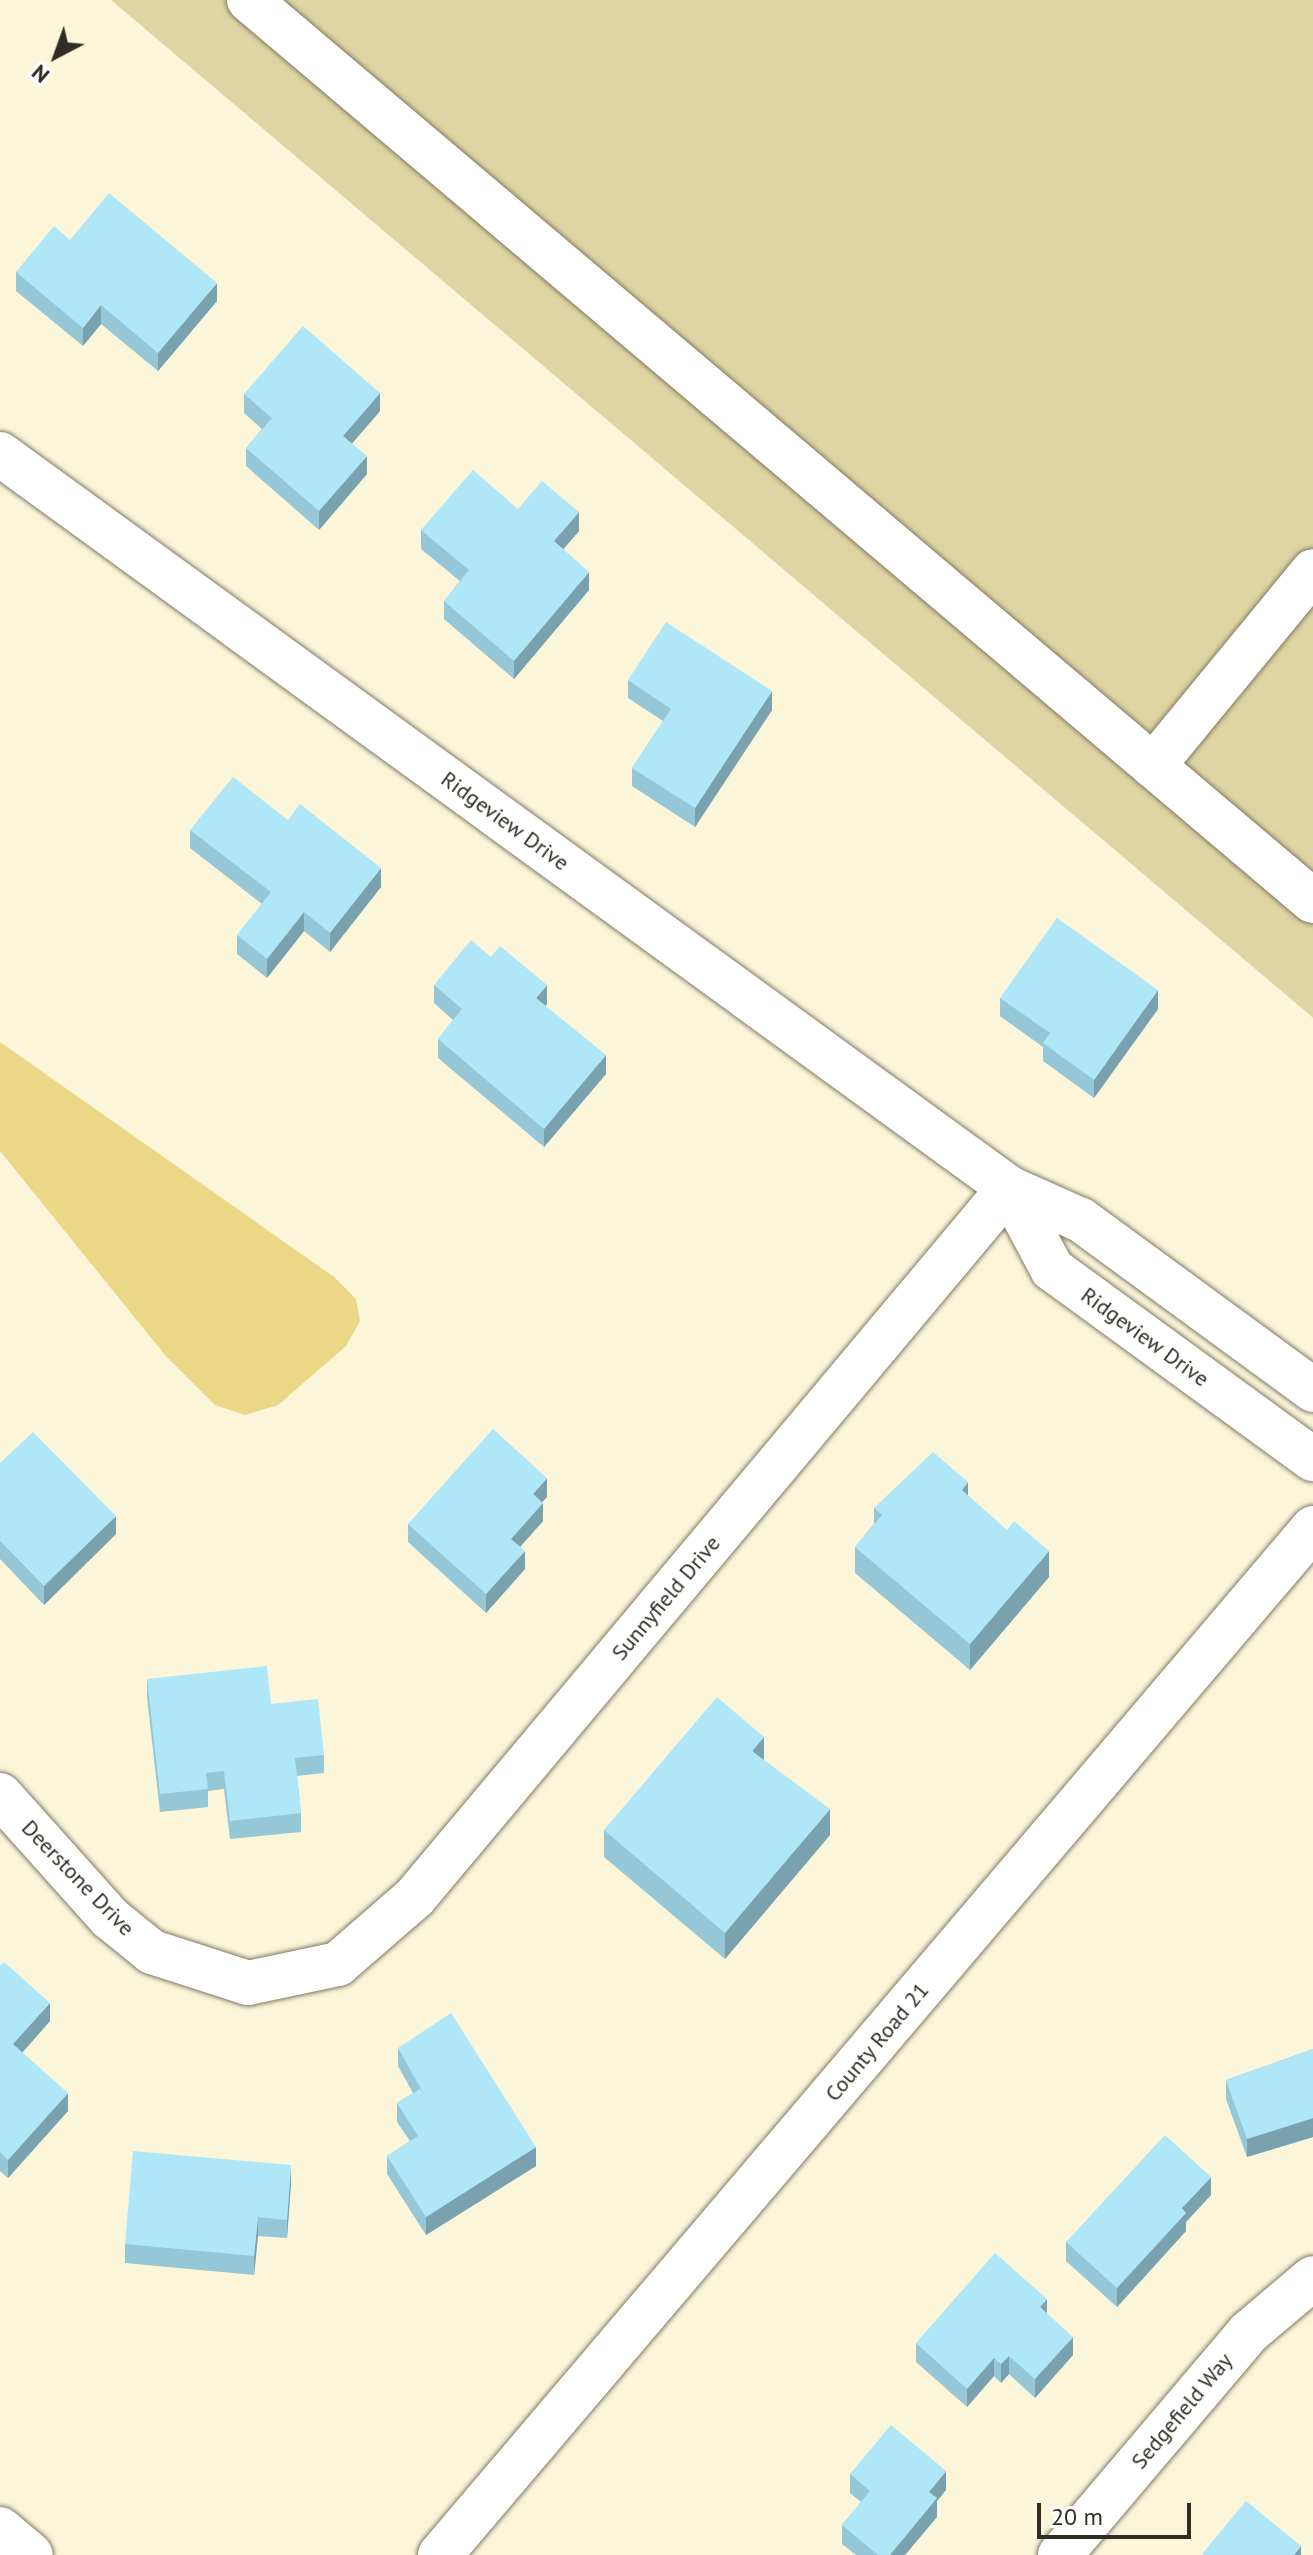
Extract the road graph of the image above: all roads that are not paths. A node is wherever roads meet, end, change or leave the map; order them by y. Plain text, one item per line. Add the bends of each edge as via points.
1 (249, 0) edge
2 (0, 454) edge
3 (1313, 571) edge
4 (1153, 766) junction
5 (1313, 901) edge
6 (1009, 1188) junction
7 (1313, 1390) edge
8 (1313, 1459) edge
9 (1313, 1528) edge
10 (0, 1795) edge
11 (298, 1977) joint
12 (1313, 2278) edge
13 (0, 2529) edge
14 (31, 2555) edge
15 (440, 2555) edge
16 (1060, 2555) edge

1 - 4 street
2 - 6 street, Ridgeview Drive
3 - 4 street
4 - 5 street
6 - 7 street, Ridgeview Drive via 1081,1220
6 - 8 street, Ridgeview Drive via 1052,1269
6 - 11 street, Sunnyfield Drive via 415,1897 338,1964
9 - 15 street, County Road 21
10 - 11 street, Deerstone Drive via 110,1918 152,1952 248,1983
12 - 16 street, Sedgefield Way via 1248,2333
13 - 14 street

